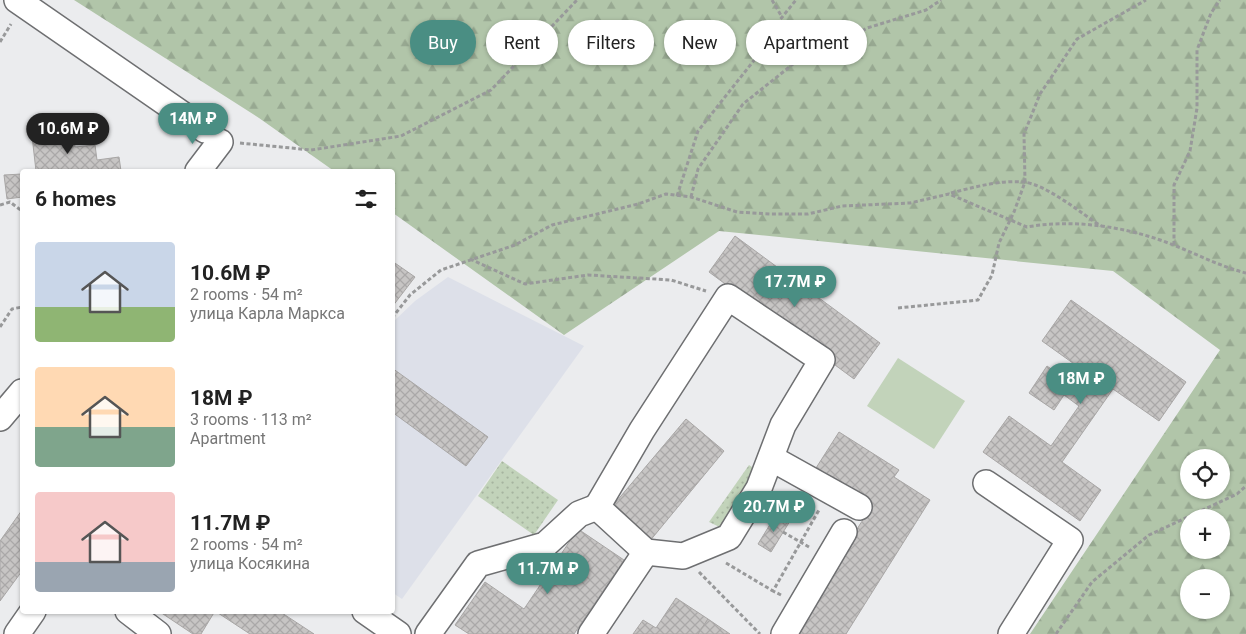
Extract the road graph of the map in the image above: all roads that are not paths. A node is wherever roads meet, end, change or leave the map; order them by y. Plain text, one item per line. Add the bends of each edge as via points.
1 (17, 0) edge
2 (199, 169) edge
3 (20, 394) edge
4 (0, 418) edge
5 (771, 458) junction
6 (986, 483) dead end
7 (597, 507) junction
8 (859, 507) dead end
9 (844, 532) dead end
10 (646, 552) junction
11 (31, 614) edge
12 (132, 614) edge
13 (369, 614) edge
14 (0, 632) edge
15 (3, 634) edge
16 (16, 634) edge
17 (158, 634) edge
18 (398, 634) edge
19 (428, 634) edge
20 (591, 634) edge
21 (784, 634) edge
22 (1011, 634) edge

1 - 2 street via 212,136
3 - 4 street
5 - 7 street via 783,425 822,360 728,297 642,430
5 - 8 street
5 - 10 street via 759,488 729,537 692,552
6 - 22 street via 1070,540
7 - 10 street
7 - 19 street via 579,514 545,544 478,564
9 - 21 street
10 - 20 street
11 - 16 street
12 - 17 street
13 - 18 street
14 - 15 street

